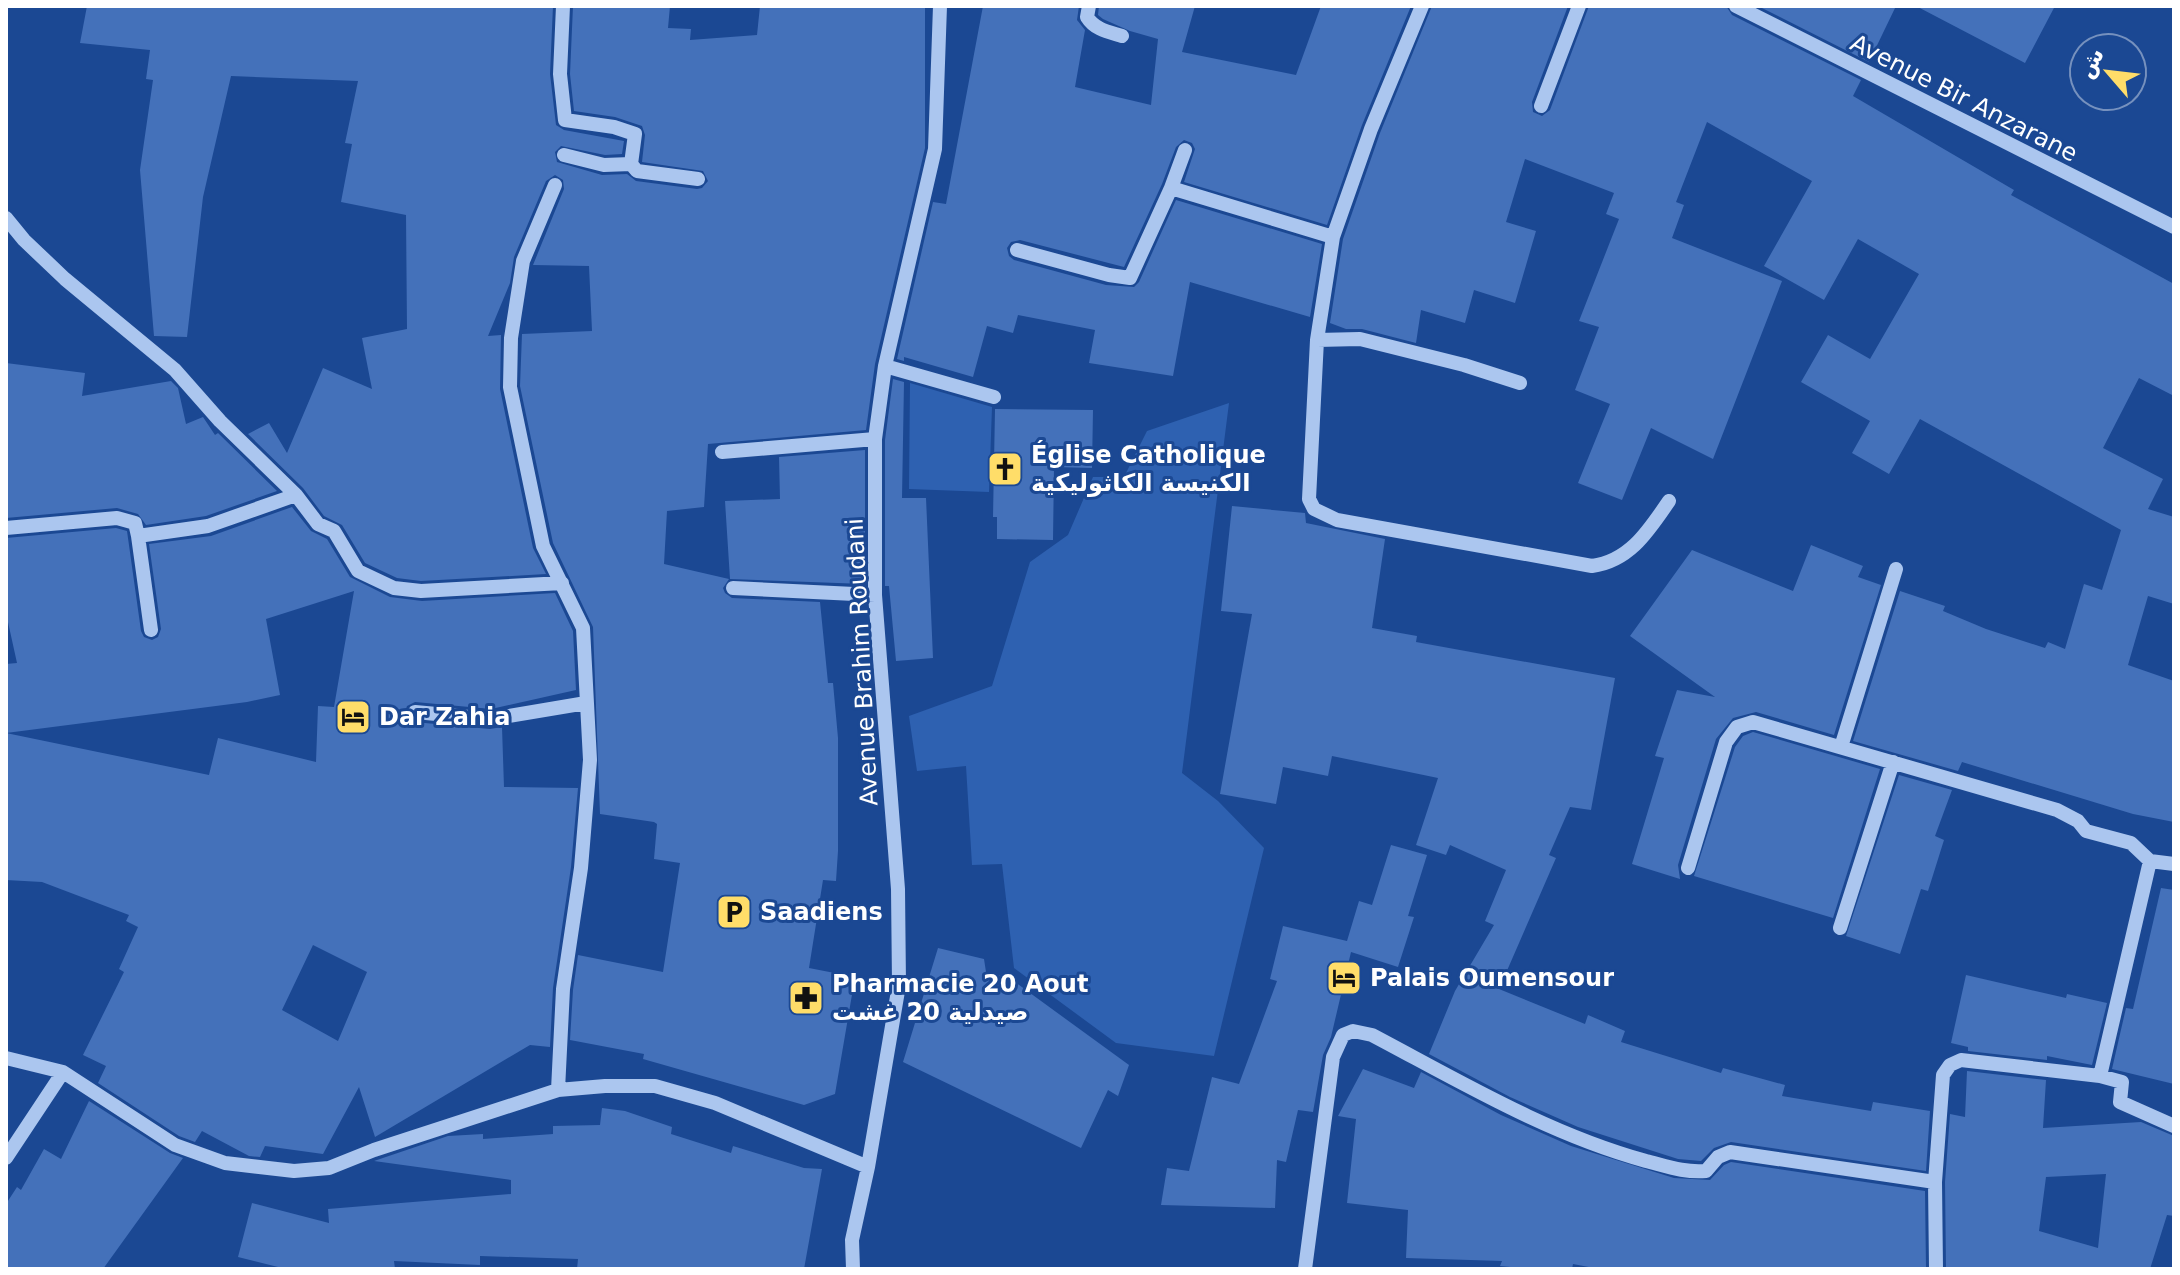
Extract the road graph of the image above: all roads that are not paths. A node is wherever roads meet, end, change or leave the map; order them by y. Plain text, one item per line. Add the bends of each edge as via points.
1 (563, 6) edge
2 (940, 6) edge
3 (1089, 6) edge
4 (1422, 6) edge
5 (1579, 6) edge
6 (1736, 6) edge
7 (1122, 36) dead end
8 (1541, 106) dead end
9 (1185, 150) dead end
10 (564, 155) dead end
11 (631, 164) junction
12 (698, 179) dead end
13 (555, 185) dead end
14 (1171, 188) junction
15 (6, 218) edge
16 (2174, 227) edge
17 (1333, 237) junction
18 (1017, 250) dead end
19 (1317, 340) junction
20 (885, 366) junction
21 (1520, 383) dead end
22 (994, 397) dead end
23 (875, 439) junction
24 (722, 452) dead end
25 (296, 495) junction
26 (1669, 501) dead end
27 (6, 528) edge
28 (138, 536) junction
29 (1896, 569) dead end
30 (562, 583) junction
31 (733, 588) dead end
32 (875, 595) junction
33 (151, 630) dead end
34 (586, 703) junction
35 (415, 712) dead end
36 (1841, 747) junction
37 (1893, 762) junction
38 (2150, 861) junction
39 (2174, 864) edge
40 (1688, 868) dead end
41 (1840, 928) dead end
42 (6, 1058) edge
43 (63, 1072) junction
44 (2100, 1076) junction
45 (558, 1090) junction
46 (2174, 1126) edge
47 (6, 1158) edge
48 (868, 1167) junction
49 (1935, 1182) junction
50 (853, 1269) edge
51 (1305, 1269) edge
52 (1936, 1269) edge

1 - 11 street via 560,74 565,120 635,134
2 - 20 street, Avenue Brahim Roudani via 935,149
3 - 7 street via 1090,23
4 - 17 street
5 - 8 street
6 - 16 street, Avenue Bir Anzarane
9 - 14 street
10 - 11 street via 604,165
11 - 12 street via 637,171
13 - 30 street via 523,261 511,338 510,387 543,546
14 - 17 street
14 - 18 street via 1130,278
15 - 25 street via 65,279 175,370
17 - 19 street
19 - 21 street via 1360,339
19 - 26 street via 1309,499 1320,514 1592,566 1607,564 1642,540
20 - 22 street
20 - 23 street, Avenue Brahim Roudani
23 - 24 street
23 - 32 street, Avenue Brahim Roudani
25 - 28 street via 208,526
25 - 30 street via 318,524 334,531 358,571 394,588
27 - 28 street via 117,518 135,523
28 - 33 street
29 - 36 street
30 - 34 street via 583,628
31 - 32 street
32 - 48 street, Avenue Brahim Roudani via 898,889 899,985
34 - 35 street via 491,719
34 - 45 street via 587,808 563,989
36 - 37 street
36 - 40 street via 1753,722 1737,727 1726,742
37 - 38 street via 2057,810 2086,831 2131,843
37 - 41 street
38 - 39 street
38 - 44 street
42 - 43 street
43 - 45 street via 175,1145 225,1163 294,1171 329,1168
43 - 47 street
44 - 46 street via 2122,1082 2120,1102
44 - 49 street via 1961,1060 1950,1065 1943,1075
45 - 48 street via 655,1086 715,1103
48 - 50 street, Avenue Brahim Roudani via 852,1240
49 - 51 street via 1730,1152 1706,1171 1690,1173 1538,1123 1372,1035 1353,1031 1343,1035 1333,1057
49 - 52 street

